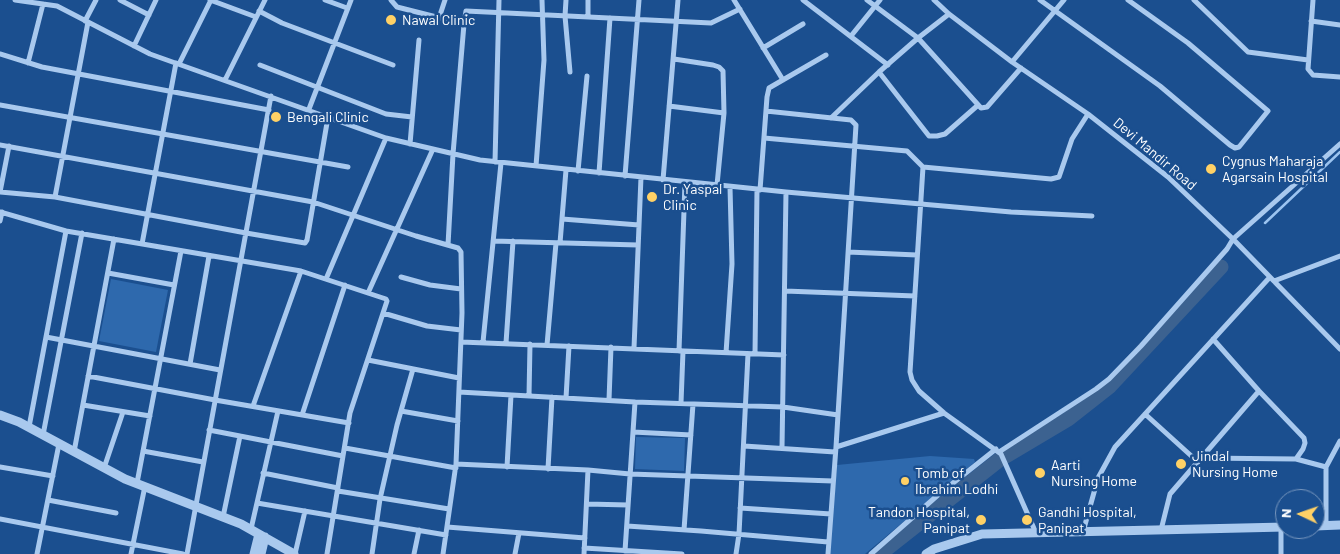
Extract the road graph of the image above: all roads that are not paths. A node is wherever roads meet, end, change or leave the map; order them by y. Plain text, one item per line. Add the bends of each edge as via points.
1 (15, 0) edge
2 (96, 0) edge
3 (120, 0) edge
4 (156, 0) edge
5 (210, 0) edge
6 (264, 0) edge
7 (325, 0) edge
8 (350, 0) edge
9 (391, 0) edge
10 (445, 0) edge
11 (499, 0) edge
12 (542, 0) edge
13 (566, 0) edge
14 (588, 0) edge
15 (639, 0) edge
16 (678, 0) edge
17 (734, 0) edge
18 (804, 0) edge
19 (867, 0) edge
20 (880, 0) edge
21 (934, 0) edge
22 (1040, 0) edge
23 (1064, 0) edge
24 (1128, 0) edge
25 (1194, 0) edge
26 (1314, 0) edge
27 (26, 1) edge
28 (43, 4) junction
29 (875, 6) junction
30 (347, 8) junction
31 (740, 10) junction
32 (1055, 11) junction
33 (500, 13) junction
34 (258, 14) junction
35 (949, 14) junction
36 (149, 15) junction
37 (541, 15) junction
38 (565, 16) junction
39 (588, 17) junction
40 (439, 18) junction
41 (610, 18) junction
42 (638, 20) junction
43 (86, 21) junction
44 (1312, 21) junction
45 (677, 22) junction
46 (464, 24) junction
47 (803, 24) dead end
48 (1340, 25) edge
49 (851, 36) junction
50 (918, 38) junction
51 (420, 40) dead end
52 (334, 43) junction
53 (134, 46) junction
54 (763, 48) junction
55 (0, 54) edge
56 (826, 54) dead end
57 (674, 59) junction
58 (1308, 60) junction
59 (1012, 62) junction
60 (28, 63) junction
61 (178, 64) junction
62 (260, 65) dead end
63 (393, 65) dead end
64 (888, 65) junction
65 (1021, 68) junction
66 (570, 72) dead end
67 (880, 72) junction
68 (78, 74) junction
69 (587, 76) dead end
70 (1340, 77) edge
71 (225, 80) junction
72 (782, 80) junction
73 (317, 87) junction
74 (171, 92) junction
75 (271, 96) junction
76 (0, 105) edge
77 (670, 106) junction
78 (977, 106) junction
79 (269, 110) junction
80 (309, 110) junction
81 (766, 112) junction
82 (724, 113) junction
83 (1088, 114) junction
84 (70, 117) junction
85 (328, 117) junction
86 (412, 117) junction
87 (831, 118) junction
88 (163, 133) junction
89 (386, 138) junction
90 (764, 138) junction
91 (0, 144) edge
92 (410, 144) junction
93 (1340, 144) edge
94 (8, 146) junction
95 (856, 146) junction
96 (433, 149) junction
97 (261, 151) junction
98 (453, 154) junction
99 (63, 156) junction
100 (320, 162) junction
101 (498, 162) junction
102 (536, 166) junction
103 (348, 167) dead end
104 (923, 168) junction
105 (566, 170) junction
106 (578, 171) junction
107 (156, 173) junction
108 (600, 173) junction
109 (625, 176) junction
110 (641, 177) junction
111 (663, 180) junction
112 (685, 182) junction
113 (717, 185) junction
114 (730, 187) junction
115 (758, 189) junction
116 (254, 191) junction
117 (0, 192) edge
118 (786, 192) junction
119 (55, 197) junction
120 (851, 198) junction
121 (313, 202) junction
122 (920, 204) junction
123 (1, 212) edge
124 (148, 214) junction
125 (354, 216) junction
126 (1092, 216) dead end
127 (562, 220) junction
128 (0, 222) edge
129 (639, 225) junction
130 (395, 229) junction
131 (66, 230) junction
132 (82, 233) junction
133 (246, 233) junction
134 (114, 239) junction
135 (1233, 239) junction
136 (492, 240) junction
137 (513, 241) junction
138 (558, 243) junction
139 (142, 244) junction
140 (448, 244) junction
141 (638, 246) junction
142 (181, 251) junction
143 (848, 252) junction
144 (917, 255) junction
145 (210, 256) junction
146 (1340, 256) edge
147 (241, 262) junction
148 (301, 271) junction
149 (108, 273) junction
150 (401, 277) dead end
151 (326, 279) junction
152 (1272, 279) junction
153 (174, 285) junction
154 (345, 286) junction
155 (461, 289) junction
156 (785, 291) junction
157 (368, 293) junction
158 (845, 293) junction
159 (915, 296) junction
160 (383, 313) junction
161 (461, 330) junction
162 (46, 337) junction
163 (1213, 339) junction
164 (61, 340) junction
165 (461, 342) junction
166 (483, 342) junction
167 (506, 343) junction
168 (530, 344) junction
169 (548, 345) junction
170 (94, 346) junction
171 (569, 346) junction
172 (611, 347) junction
173 (634, 348) junction
174 (1340, 349) edge
175 (681, 351) junction
176 (726, 353) junction
177 (748, 354) junction
178 (755, 354) junction
179 (784, 355) junction
180 (161, 358) junction
181 (368, 360) junction
182 (190, 364) junction
183 (413, 369) junction
184 (220, 370) junction
185 (88, 376) junction
186 (459, 378) junction
187 (155, 388) junction
188 (459, 392) junction
189 (1260, 392) junction
190 (511, 395) junction
191 (529, 396) junction
192 (552, 397) junction
193 (566, 398) junction
194 (215, 400) junction
195 (609, 400) junction
196 (635, 402) junction
197 (682, 403) junction
198 (693, 404) junction
199 (83, 405) junction
200 (253, 406) junction
201 (746, 406) junction
202 (783, 407) junction
203 (278, 411) junction
204 (401, 411) junction
205 (123, 412) junction
206 (944, 412) junction
207 (1145, 414) junction
208 (0, 415) edge
209 (302, 415) junction
210 (838, 415) junction
211 (150, 416) junction
212 (458, 421) junction
213 (349, 423) junction
214 (29, 427) junction
215 (209, 430) junction
216 (633, 432) junction
217 (43, 435) junction
218 (690, 435) junction
219 (240, 436) junction
220 (1340, 441) edge
221 (270, 442) junction
222 (59, 444) junction
223 (744, 446) junction
224 (345, 448) junction
225 (782, 448) junction
226 (836, 449) junction
227 (143, 451) junction
228 (74, 452) junction
229 (999, 452) junction
230 (343, 456) junction
231 (390, 457) junction
232 (1296, 459) junction
233 (1200, 460) junction
234 (203, 462) junction
235 (456, 466) junction
236 (0, 467) edge
237 (507, 467) junction
238 (1326, 467) junction
239 (104, 468) junction
240 (548, 468) junction
241 (588, 470) junction
242 (263, 473) junction
243 (630, 474) junction
244 (53, 476) junction
245 (688, 476) junction
246 (742, 478) junction
247 (833, 481) junction
248 (141, 485) junction
249 (338, 489) junction
250 (380, 499) junction
251 (48, 500) junction
252 (256, 503) junction
253 (587, 504) junction
254 (628, 505) junction
255 (195, 506) junction
256 (740, 508) junction
257 (449, 509) junction
258 (304, 511) junction
259 (116, 513) dead end
260 (831, 514) junction
261 (334, 516) junction
262 (223, 517) junction
263 (0, 518) edge
264 (377, 523) junction
265 (1340, 525) edge
266 (627, 526) junction
267 (1326, 526) joint
268 (43, 527) junction
269 (447, 527) junction
270 (1275, 527) edge
271 (419, 530) junction
272 (684, 530) junction
273 (1161, 530) junction
274 (1084, 532) junction
275 (258, 533) junction
276 (519, 533) junction
277 (1036, 533) junction
278 (739, 534) junction
279 (446, 535) junction
280 (585, 538) junction
281 (1282, 539) edge
282 (828, 542) junction
283 (133, 544) junction
284 (625, 550) junction
285 (584, 551) edge
286 (37, 554) edge
287 (131, 554) edge
288 (183, 554) edge
289 (187, 554) edge
290 (254, 554) edge
291 (261, 554) edge
292 (295, 554) edge
293 (328, 554) edge
294 (372, 554) edge
295 (414, 554) edge
296 (443, 554) edge
297 (516, 554) edge
298 (682, 554) edge
299 (736, 554) edge
300 (828, 554) edge
301 (871, 554) edge
302 (926, 554) edge
303 (1281, 554) edge

1 - 27 street
2 - 43 street
3 - 36 street
4 - 36 street
5 - 34 street
5 - 61 street
6 - 34 street
7 - 30 street
8 - 30 street
9 - 40 street via 397,7
10 - 40 street
11 - 33 street
12 - 37 street
13 - 38 street
14 - 39 street
15 - 42 street
16 - 45 street
17 - 31 street
18 - 49 street
19 - 29 street
20 - 29 street
21 - 35 street, Devi Mandir Road
22 - 32 street
23 - 32 street
24 - 32 street via 1188,44 1268,111 1239,147 1230,145 1160,86
25 - 58 street via 1248,52
26 - 44 street
27 - 28 street
28 - 43 street via 57,6
28 - 60 street
29 - 49 street
29 - 50 street
30 - 52 street
31 - 45 street via 711,23
31 - 54 street
32 - 59 street
33 - 37 street
33 - 46 street via 466,11
33 - 101 street
34 - 52 street
34 - 71 street
35 - 50 street
35 - 59 street, Devi Mandir Road
36 - 53 street
37 - 38 street
37 - 102 street via 544,60
38 - 39 street
38 - 66 street
39 - 41 street
40 - 46 street
41 - 42 street
41 - 108 street
42 - 45 street
42 - 109 street
43 - 53 street
43 - 68 street
44 - 48 street
44 - 58 street
45 - 57 street
46 - 98 street
47 - 54 street
49 - 64 street
50 - 64 street
50 - 78 street
51 - 86 street
52 - 63 street
52 - 73 street
53 - 61 street
54 - 72 street
55 - 60 street
56 - 72 street
57 - 77 street
57 - 82 street via 720,67 724,78
58 - 70 street via 1308,69 1313,75
59 - 65 street, Devi Mandir Road
60 - 68 street
61 - 71 street
61 - 74 street
62 - 73 street
64 - 67 street
65 - 78 street via 987,107
65 - 83 street, Devi Mandir Road
67 - 78 street via 929,136 945,134
67 - 87 street
68 - 74 street
68 - 84 street
69 - 106 street
71 - 75 street
72 - 81 street via 770,88
73 - 80 street
73 - 86 street via 386,114
74 - 79 street
74 - 88 street
75 - 79 street
75 - 80 street
76 - 84 street
77 - 82 street
77 - 111 street
79 - 97 street
80 - 85 street
81 - 87 street
81 - 90 street
82 - 113 street
83 - 104 street via 1069,146 1059,176 1051,179
83 - 135 street, Devi Mandir Road via 1168,177
84 - 88 street
84 - 99 street
85 - 89 street
85 - 100 street
86 - 92 street
87 - 95 street via 854,121
88 - 97 street
88 - 107 street
89 - 92 street
89 - 125 street
90 - 95 street
90 - 115 street
91 - 94 street
92 - 96 street
93 - 135 street
94 - 99 street
94 - 117 street
95 - 104 street via 907,151
95 - 120 street
96 - 98 street
96 - 130 street
97 - 100 street
97 - 116 street
98 - 101 street
98 - 140 street
99 - 107 street
99 - 119 street
100 - 103 street
100 - 121 street
101 - 102 street
101 - 136 street
102 - 105 street
104 - 122 street
105 - 106 street
105 - 127 street
106 - 108 street
107 - 116 street
107 - 124 street
108 - 109 street
109 - 110 street
110 - 111 street
110 - 129 street
111 - 112 street
112 - 113 street
112 - 175 street
113 - 114 street
114 - 115 street
114 - 176 street via 732,264
115 - 118 street
115 - 178 street
116 - 121 street
116 - 133 street
117 - 119 street
118 - 120 street
118 - 156 street
119 - 124 street
120 - 122 street
120 - 143 street
121 - 125 street
121 - 133 street via 305,243
122 - 126 street
122 - 144 street
123 - 128 street
123 - 131 street
124 - 133 street
124 - 139 street
125 - 130 street
125 - 151 street
127 - 129 street
127 - 138 street
129 - 141 street
130 - 140 street
130 - 157 street
131 - 132 street
131 - 162 street
132 - 134 street
132 - 164 street
133 - 147 street
134 - 139 street
134 - 149 street
135 - 152 street, Devi Mandir Road
135 - 229 street via 1109,379
136 - 137 street
136 - 166 street
137 - 138 street
137 - 167 street
138 - 141 street
138 - 169 street
139 - 142 street
140 - 155 street via 461,252
141 - 173 street
142 - 145 street
142 - 153 street
143 - 144 street
143 - 158 street
144 - 159 street
145 - 147 street
145 - 182 street
146 - 152 street
147 - 148 street
147 - 184 street
148 - 151 street
148 - 200 street
149 - 153 street
149 - 170 street
150 - 155 street
151 - 154 street
152 - 163 street
152 - 174 street, Devi Mandir Road
153 - 180 street
154 - 157 street
154 - 209 street
155 - 161 street
156 - 158 street
156 - 179 street
157 - 160 street via 386,299
158 - 159 street
158 - 210 street
159 - 206 street via 912,380 919,392
160 - 161 street via 427,326
160 - 181 street
161 - 165 street
162 - 164 street
162 - 214 street
163 - 189 street
163 - 207 street
164 - 170 street
164 - 217 street
165 - 166 street
165 - 186 street
166 - 167 street
167 - 168 street
168 - 169 street
168 - 191 street
169 - 171 street
170 - 180 street
170 - 185 street
171 - 172 street
171 - 193 street
172 - 173 street
172 - 195 street
173 - 175 street
175 - 176 street
175 - 197 street
176 - 177 street
177 - 178 street
177 - 201 street
178 - 179 street
179 - 202 street
180 - 182 street
180 - 187 street
181 - 183 street
181 - 213 street
182 - 184 street
183 - 186 street
183 - 204 street
184 - 194 street
185 - 187 street
185 - 199 street
186 - 188 street
187 - 194 street
187 - 211 street
188 - 190 street
188 - 212 street
189 - 232 street via 1304,438 1303,449
189 - 233 street
190 - 191 street
190 - 237 street
191 - 192 street
192 - 193 street
192 - 240 street
193 - 195 street
194 - 200 street
194 - 215 street
195 - 196 street
196 - 197 street
196 - 216 street
197 - 198 street
198 - 201 street
198 - 218 street
199 - 205 street
199 - 228 street
200 - 203 street
201 - 202 street
201 - 223 street
202 - 210 street
202 - 225 street
203 - 209 street
203 - 221 street
204 - 212 street
204 - 231 street
205 - 211 street
205 - 239 street
206 - 226 street
206 - 229 street
207 - 233 street
207 - 274 street via 1115,447 1098,478
208 - 214 street
209 - 213 street
210 - 226 street
211 - 227 street
212 - 235 street
213 - 224 street
214 - 217 street
215 - 219 street
215 - 234 street
216 - 218 street
216 - 243 street
217 - 222 street
218 - 245 street
219 - 221 street
219 - 262 street
220 - 238 street
221 - 230 street
221 - 242 street
222 - 228 street
222 - 244 street
223 - 225 street
223 - 246 street
224 - 230 street
224 - 231 street
225 - 226 street
226 - 247 street
227 - 234 street
227 - 248 street
228 - 239 street
229 - 277 street via 1007,463
229 - 301 street via 938,495
230 - 249 street
231 - 235 street
231 - 250 street
232 - 233 street
232 - 238 street
233 - 273 street via 1170,494
234 - 255 street
235 - 237 street
235 - 257 street
236 - 244 street
237 - 240 street
238 - 267 street
239 - 248 street
240 - 241 street
241 - 243 street
241 - 253 street
242 - 249 street
242 - 252 street
243 - 245 street
243 - 254 street
244 - 251 street
245 - 246 street
245 - 272 street
246 - 247 street
246 - 256 street
247 - 260 street
248 - 255 street
248 - 283 street
249 - 250 street
249 - 261 street
250 - 257 street
250 - 264 street
251 - 259 street
251 - 268 street
252 - 258 street
252 - 275 street
253 - 254 street
253 - 280 street
254 - 266 street
255 - 262 street
255 - 289 street
256 - 260 street
256 - 278 street
257 - 269 street
258 - 261 street
258 - 292 street
260 - 282 street
261 - 264 street
261 - 293 street
262 - 275 street
263 - 268 street
264 - 271 street
264 - 294 street
265 - 267 street
266 - 272 street
266 - 284 street
268 - 283 street
268 - 286 street
269 - 276 street
269 - 279 street
270 - 273 street
271 - 279 street
271 - 295 street
272 - 278 street
273 - 274 street
274 - 277 street
275 - 290 street
275 - 291 street
275 - 292 street
276 - 280 street
276 - 297 street
277 - 302 street via 982,534
278 - 282 street
278 - 299 street
279 - 296 street
280 - 285 street
281 - 303 street
282 - 300 street
283 - 287 street
283 - 288 street
284 - 285 street
284 - 298 street

